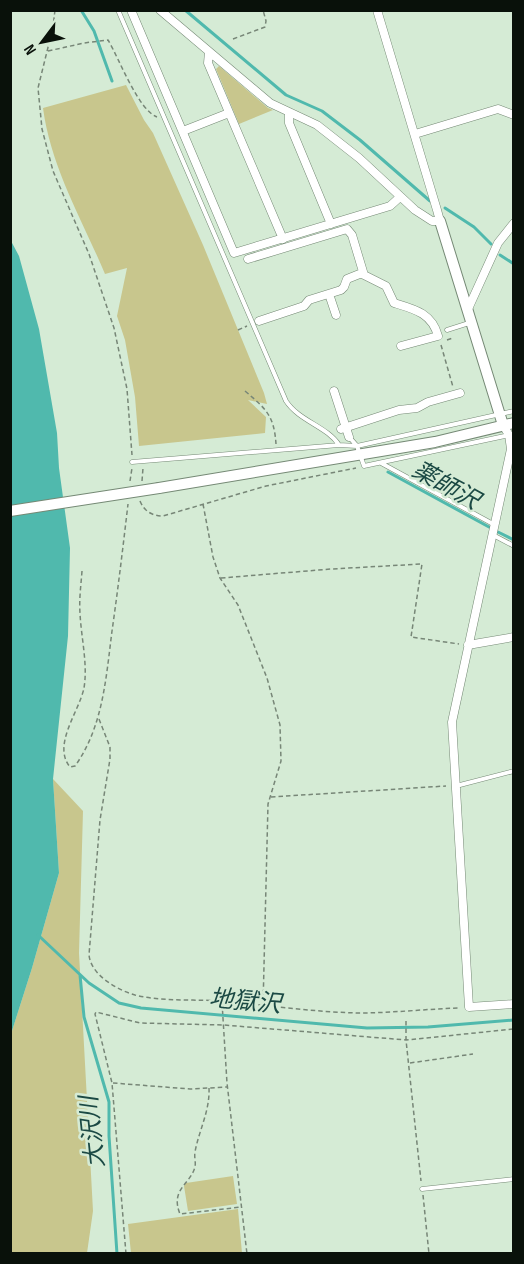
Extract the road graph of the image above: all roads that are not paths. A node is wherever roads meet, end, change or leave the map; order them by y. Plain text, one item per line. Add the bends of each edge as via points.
1 (118, 10) edge
2 (131, 10) edge
3 (160, 10) edge
4 (377, 10) edge
5 (209, 52) junction
6 (229, 113) junction
7 (289, 113) junction
8 (513, 115) edge
9 (183, 131) junction
10 (415, 134) junction
11 (400, 197) junction
12 (440, 220) junction
13 (513, 223) edge
14 (331, 224) junction
15 (283, 239) junction
16 (248, 259) dead end
17 (362, 273) junction
18 (329, 294) junction
19 (468, 309) junction
20 (336, 315) dead end
21 (472, 322) junction
22 (256, 323) junction
23 (447, 330) dead end
24 (401, 346) dead end
25 (334, 391) dead end
26 (458, 393) road end
27 (513, 411) edge
28 (508, 426) edge
29 (343, 428) junction
30 (349, 437) joint
31 (339, 445) junction
32 (358, 450) junction
33 (132, 462) road end
34 (381, 463) junction
35 (10, 511) edge
36 (494, 524) junction
37 (492, 535) junction
38 (513, 546) edge
39 (513, 637) edge
40 (468, 645) junction
41 (513, 771) edge
42 (456, 786) junction
43 (513, 1004) edge
44 (513, 1179) edge
45 (422, 1189) road end

1 - 22 lane
2 - 9 street
3 - 5 street
4 - 10 street
5 - 6 street via 208,63
5 - 7 street via 270,103
6 - 9 street
6 - 15 street
7 - 11 street via 317,125
7 - 14 street via 289,123
8 - 10 street via 498,109
9 - 15 street via 234,253
10 - 12 street
11 - 12 street via 428,219
11 - 14 street via 390,206
12 - 19 street
13 - 19 street via 498,243
14 - 15 street
16 - 17 street via 347,229
17 - 18 street via 347,279 341,290
17 - 24 street via 386,286 394,303 419,310 435,325 438,336
18 - 20 street
18 - 22 street
19 - 21 street
21 - 23 lane
21 - 28 street
22 - 31 lane via 289,406
25 - 29 street
26 - 29 street
27 - 28 lane
28 - 32 street via 435,442
28 - 34 lane
28 - 36 street via 511,448
29 - 30 street
30 - 32 lane
31 - 32 lane
31 - 33 lane
32 - 34 lane via 364,466
32 - 35 street, bridge via 159,488
34 - 36 lane
36 - 37 street
37 - 38 lane
37 - 40 street
39 - 40 street
40 - 42 street via 452,722
41 - 42 lane
42 - 43 street via 469,1007
44 - 45 lane

